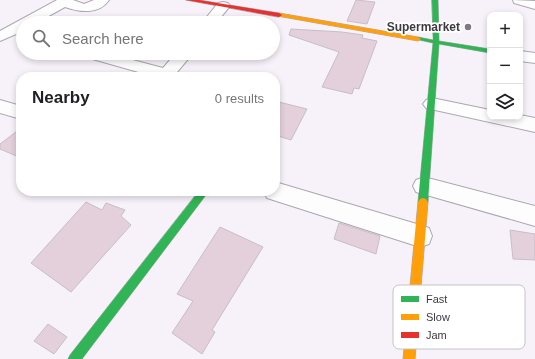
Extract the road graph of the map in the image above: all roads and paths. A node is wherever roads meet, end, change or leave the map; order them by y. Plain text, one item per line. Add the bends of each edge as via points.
1 (103, 0) edge
2 (189, 0) edge
3 (435, 0) edge
4 (517, 0) edge
5 (65, 1) edge
6 (207, 2) edge
7 (535, 5) edge
8 (223, 6) junction
9 (38, 16) edge
10 (215, 16) edge
11 (436, 42) junction
12 (487, 50) edge
13 (523, 56) edge
14 (535, 58) edge
15 (112, 60) edge
16 (179, 60) edge
17 (152, 72) edge
18 (169, 72) edge
19 (432, 104) junction
20 (487, 115) edge
21 (511, 120) edge
22 (535, 125) edge
23 (424, 186) junction
24 (280, 193) edge
25 (200, 196) edge
26 (535, 216) edge
27 (420, 236) junction
28 (416, 285) edge
29 (410, 349) edge
30 (74, 359) edge
31 (409, 359) edge

1 - 5 street via 87,9
2 - 6 street
3 - 11 street
4 - 7 street
5 - 9 street
6 - 8 street
8 - 10 street
8 - 11 street
11 - 12 street
11 - 19 street
13 - 14 street
15 - 17 street
16 - 18 street
19 - 20 street
19 - 23 street
21 - 22 street
23 - 26 street
23 - 27 street
24 - 27 street
25 - 30 street
27 - 28 street
29 - 31 street

